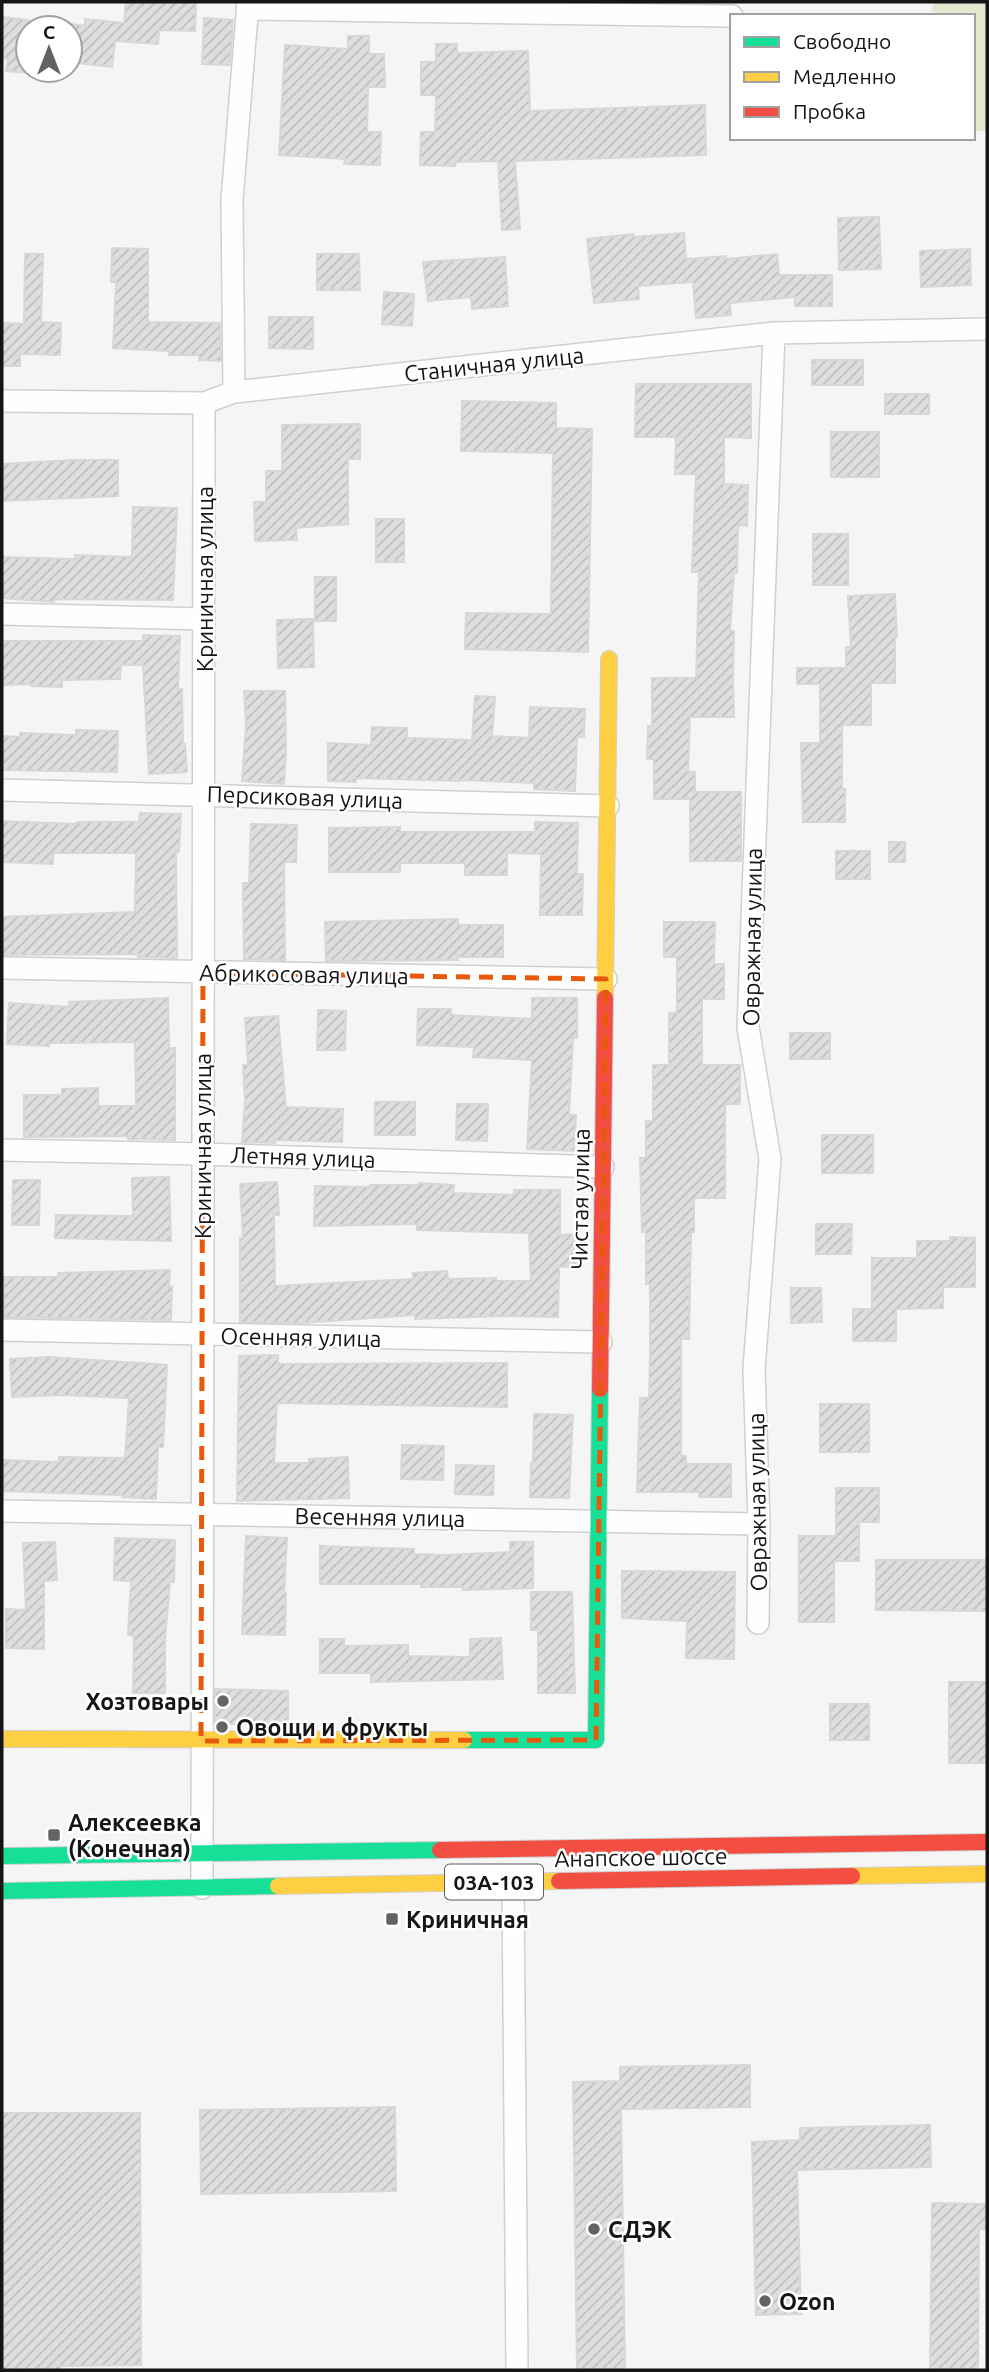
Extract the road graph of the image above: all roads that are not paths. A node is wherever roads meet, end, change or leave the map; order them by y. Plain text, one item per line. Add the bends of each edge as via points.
1 (247, 5) edge
2 (730, 16) edge
3 (987, 329) edge
4 (774, 333) junction
5 (234, 392) junction
6 (2, 401) edge
7 (204, 403) junction
8 (2, 614) edge
9 (204, 619) junction
10 (609, 659) dead end
11 (2, 790) edge
12 (203, 794) junction
13 (608, 806) junction
14 (2, 968) edge
15 (203, 973) junction
16 (606, 979) junction
17 (2, 1150) edge
18 (202, 1154) junction
19 (603, 1167) junction
20 (2, 1330) edge
21 (202, 1335) junction
22 (601, 1342) junction
23 (2, 1511) edge
24 (202, 1514) junction
25 (599, 1521) junction
26 (759, 1524) junction
27 (758, 1623) dead end
28 (2, 1739) edge
29 (201, 1741) junction
30 (987, 1842) edge
31 (201, 1853) junction
32 (2, 1856) edge
33 (987, 1874) edge
34 (513, 1882) junction
35 (202, 1888) junction
36 (2, 1891) edge
37 (517, 2370) edge

1 - 2 street
1 - 5 street via 232,200
3 - 4 street, Станичная улица
4 - 5 street, Станичная улица
4 - 26 street, Овражная улица via 748,1027 770,1159 754,1369
5 - 7 street, Станичная улица
6 - 7 street, Станичная улица
7 - 9 street, Криничная улица
8 - 9 street
9 - 12 street, Криничная улица
10 - 13 main road, Чистая улица
11 - 12 street, Персиковая улица
12 - 13 street, Персиковая улица
12 - 15 street, Криничная улица
13 - 16 main road, Чистая улица
14 - 15 street, Абрикосовая улица
15 - 16 street, Абрикосовая улица
15 - 18 street, Криничная улица
16 - 19 main road, Чистая улица
17 - 18 street, Летняя улица
18 - 19 street, Летняя улица
18 - 21 street, Криничная улица
19 - 22 main road, Чистая улица
20 - 21 street, Осенняя улица
21 - 22 street, Осенняя улица
21 - 24 street, Криничная улица
22 - 25 main road, Чистая улица
23 - 24 street, Весенняя улица
24 - 25 street, Весенняя улица
24 - 29 street, Криничная улица
25 - 26 street, Весенняя улица
25 - 29 main road, Чистая улица via 596,1740
26 - 27 street, Овражная улица
28 - 29 main road
29 - 31 street, Криничная улица
30 - 31 main road, Анапское шоссе / 03А-103
31 - 32 main road, Анапское шоссе / 03А-103
31 - 35 street, Криничная улица
33 - 34 main road, Анапское шоссе / 03А-103
34 - 35 main road, Анапское шоссе / 03А-103
34 - 37 street
35 - 36 main road, Анапское шоссе / 03А-103

